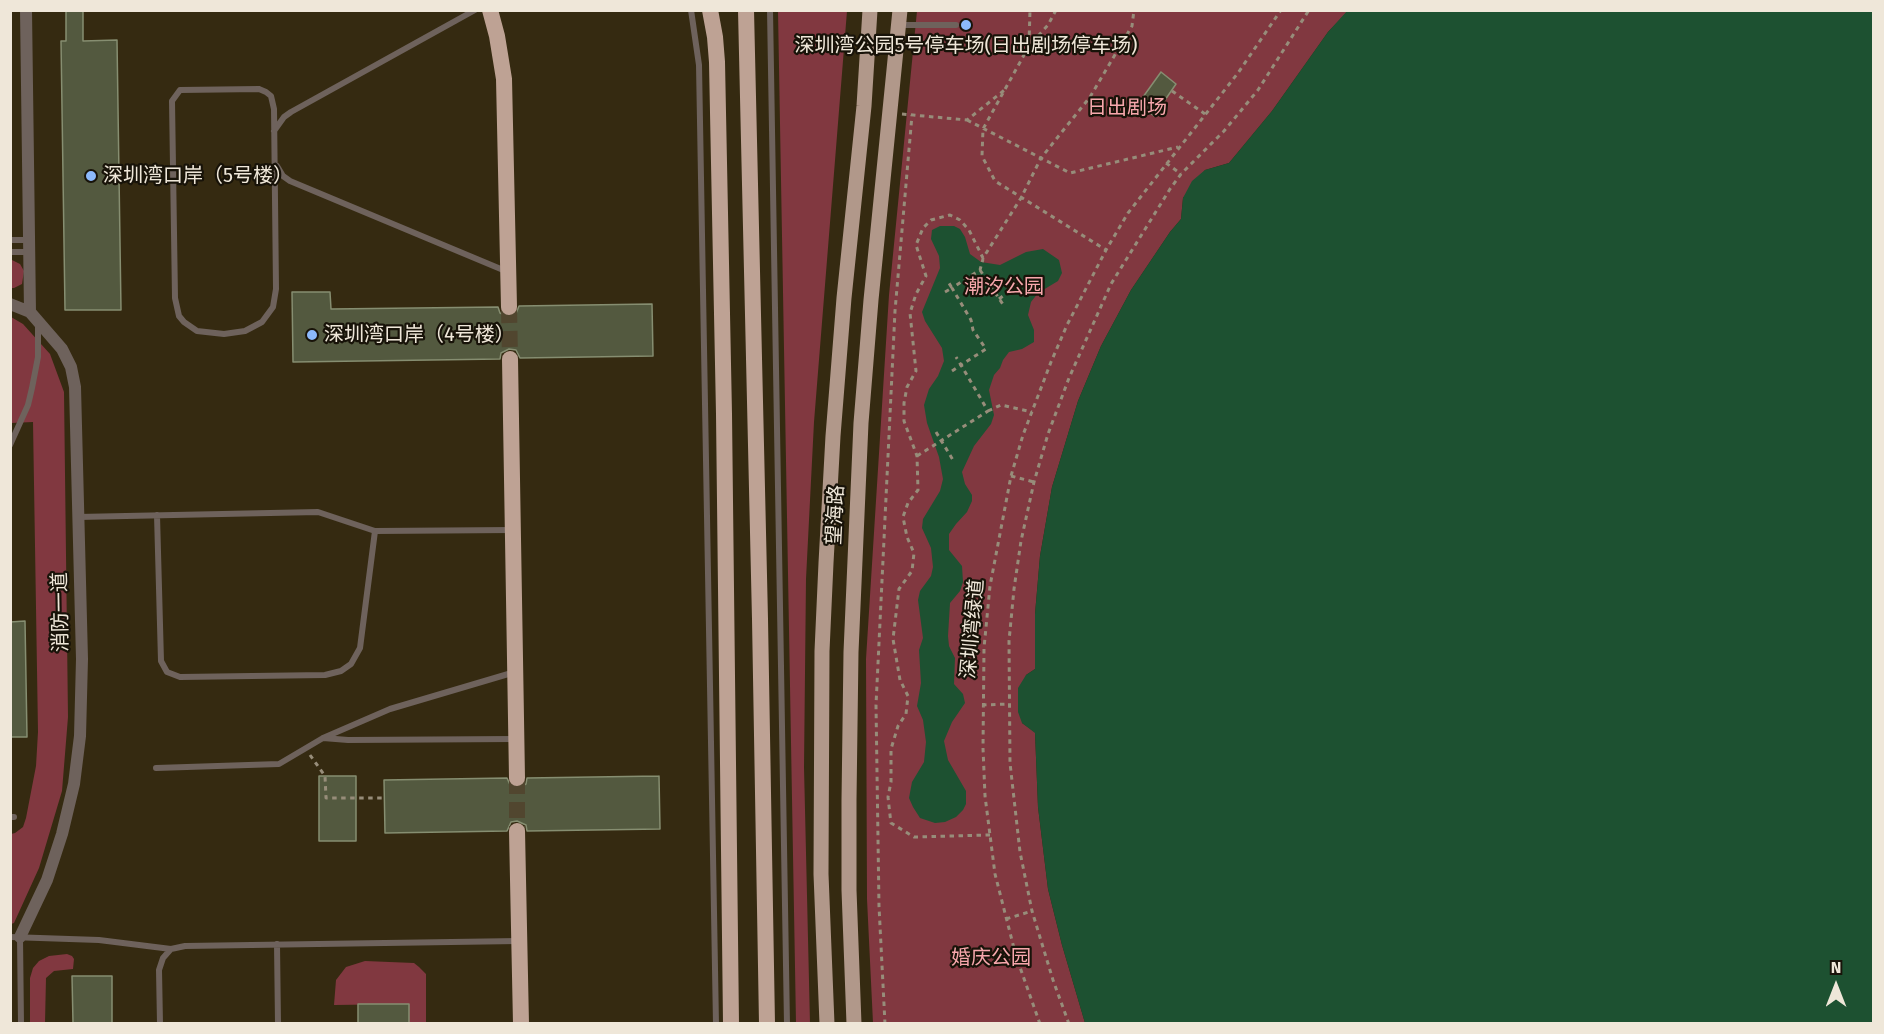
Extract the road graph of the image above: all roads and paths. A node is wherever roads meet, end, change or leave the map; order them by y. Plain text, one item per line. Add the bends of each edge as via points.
1 (26, 10) edge
2 (475, 10) edge
3 (490, 10) edge
4 (691, 10) edge
5 (710, 10) edge
6 (746, 10) edge
7 (770, 10) edge
8 (870, 10) edge
9 (1030, 10) edge
10 (1056, 10) edge
11 (1134, 10) edge
12 (1281, 10) edge
13 (1309, 10) edge
14 (899, 18) edge
15 (956, 25) dead end
16 (1029, 46) junction
17 (1008, 87) junction
18 (1172, 91) dead end
19 (891, 112) junction
20 (1205, 114) junction
21 (912, 115) junction
22 (967, 120) junction
23 (983, 129) junction
24 (274, 131) junction
25 (1179, 147) junction
26 (1041, 158) junction
27 (274, 160) junction
28 (1166, 163) junction
29 (1181, 174) junction
30 (1021, 198) junction
31 (10, 240) edge
32 (30, 246) junction
33 (1106, 250) junction
34 (10, 252) edge
35 (983, 258) junction
36 (980, 270) junction
37 (508, 272) junction
38 (947, 280) dead end
39 (952, 288) junction
40 (945, 292) dead end
41 (1007, 293) dead end
42 (999, 299) junction
43 (10, 304) edge
44 (1004, 306) dead end
45 (509, 307) tunnel mouth
46 (34, 316) junction
47 (956, 357) dead end
48 (510, 358) tunnel mouth
49 (961, 365) junction
50 (952, 371) dead end
51 (988, 411) junction
52 (1032, 412) junction
53 (936, 432) dead end
54 (942, 441) junction
55 (10, 445) edge
56 (917, 456) junction
57 (953, 460) dead end
58 (1011, 476) junction
59 (1034, 482) junction
60 (158, 515) junction
61 (78, 517) junction
62 (513, 530) junction
63 (375, 531) junction
64 (515, 672) junction
65 (1008, 704) junction
66 (982, 705) junction
67 (323, 738) junction
68 (516, 739) junction
69 (305, 748) junction
70 (156, 768) dead end
71 (517, 778) tunnel mouth
72 (385, 798) dead end
73 (517, 831) tunnel mouth
74 (990, 836) junction
75 (1032, 911) junction
76 (1006, 919) junction
77 (15, 937) edge
78 (520, 941) junction
79 (277, 944) junction
80 (171, 949) junction
81 (21, 1023) edge
82 (160, 1023) edge
83 (278, 1023) edge
84 (521, 1023) edge
85 (716, 1023) edge
86 (730, 1023) edge
87 (767, 1023) edge
88 (787, 1023) edge
89 (826, 1023) edge
90 (854, 1023) edge
91 (885, 1023) edge
92 (1040, 1023) edge
93 (1069, 1023) edge

1 - 32 street
2 - 24 lane via 291,112
3 - 37 highway via 504,79
4 - 85 lane via 699,65
5 - 86 highway via 717,63 724,390
6 - 87 highway
7 - 88 lane
8 - 89 main road, 望海路 via 833,436 822,651 821,874
9 - 16 path
10 - 16 path
11 - 26 path via 1132,26 1090,97
12 - 20 path, 深圳湾绿道
13 - 29 path via 1258,90
14 - 15 lane
14 - 19 main road, 望海路
16 - 17 path
17 - 22 path
17 - 23 path
18 - 20 path
19 - 21 path
19 - 90 main road, 望海路 via 861,423 851,652 849,890
20 - 25 path, 深圳湾绿道
21 - 22 path
21 - 91 path via 895,311 876,705
22 - 23 path
23 - 26 path
23 - 30 path via 982,156 995,181
24 - 27 lane
24 - 27 lane via 273,103 260,89 180,90 172,101 175,298 179,316 197,331 245,331 262,322 273,307
25 - 26 path via 1070,173
25 - 28 path, 深圳湾绿道
26 - 30 path
27 - 37 lane via 290,181
28 - 29 path
28 - 33 path, 深圳湾绿道
29 - 59 path via 1111,284 1090,327 1048,434
30 - 33 path
30 - 35 path
31 - 32 lane
32 - 34 lane
32 - 46 street
33 - 52 path, 深圳湾绿道 via 1067,324
35 - 36 path
35 - 56 path via 969,230 950,215 931,220 916,245 926,276 910,313 916,371 908,387 904,421
36 - 39 path
36 - 42 path
37 - 45 highway
38 - 39 path
39 - 40 path
39 - 49 path via 986,349
41 - 42 path
42 - 44 path
43 - 46 street, 消防一道
46 - 55 lane via 38,357 28,405
46 - 61 street, 消防一道 via 62,349 71,367 75,387
47 - 49 path
48 - 62 highway
49 - 50 path
49 - 51 path
51 - 52 path via 1001,405
51 - 54 path
52 - 58 path, 深圳湾绿道
53 - 54 path
54 - 56 path
54 - 57 path
56 - 74 path via 918,490 903,517 914,553 912,571 899,589 893,639 900,680 908,696 906,714 891,749 891,823 914,837
58 - 59 path
58 - 66 path, 深圳湾绿道 via 990,586
59 - 65 path via 1014,589
60 - 61 lane
60 - 63 lane via 318,513
60 - 63 lane via 161,661 167,672 180,677 325,675 351,664 360,648
61 - 77 street, 消防一道 via 82,659 74,784 47,880
62 - 63 lane
62 - 64 highway
64 - 67 lane via 390,709
64 - 68 highway
65 - 66 path
65 - 75 path via 1015,813
66 - 74 path, 深圳湾绿道
67 - 68 lane
67 - 69 lane
68 - 71 highway
69 - 70 lane via 279,764
69 - 72 path via 325,776 326,798
73 - 78 highway
74 - 76 path, 深圳湾绿道
75 - 76 path
75 - 93 path
76 - 92 path, 深圳湾绿道
77 - 80 lane via 99,940
77 - 81 lane
78 - 79 lane
78 - 84 highway
79 - 80 lane
79 - 83 lane
80 - 82 lane via 159,970

